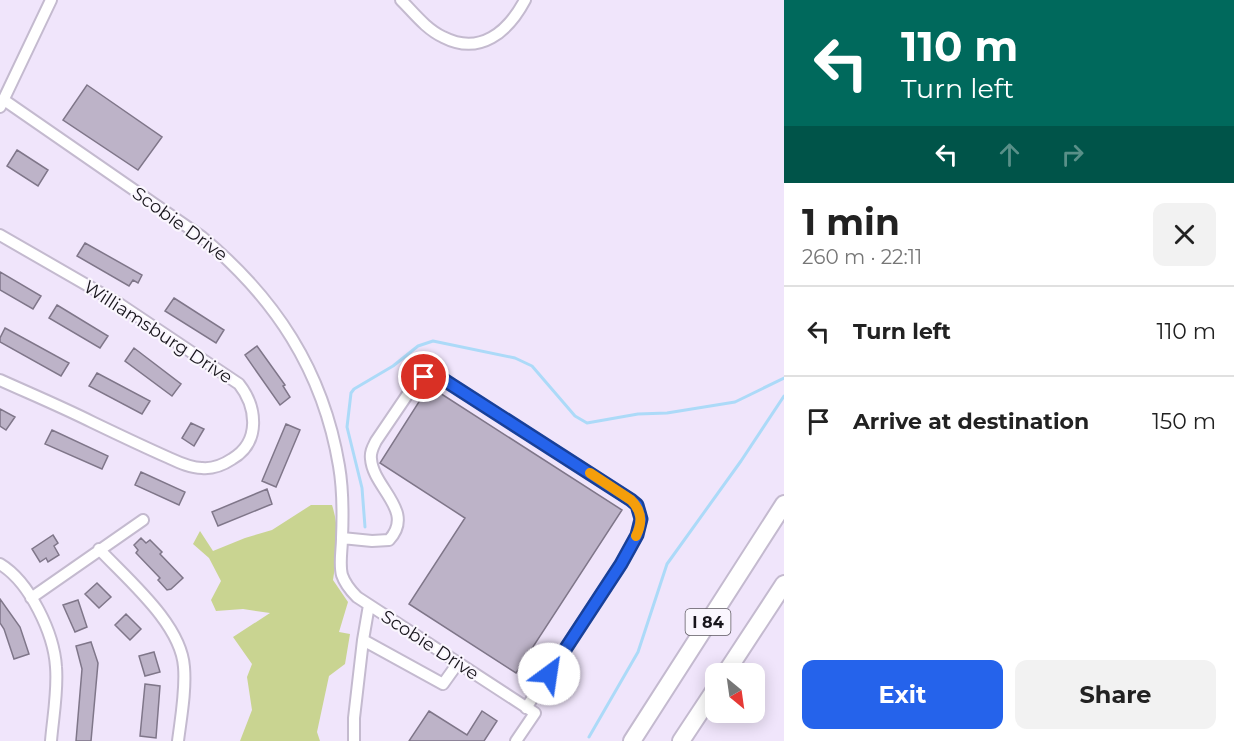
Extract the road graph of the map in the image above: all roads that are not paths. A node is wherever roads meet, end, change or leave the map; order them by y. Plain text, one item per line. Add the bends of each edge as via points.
1 (51, 0) edge
2 (401, 0) edge
3 (525, 0) edge
4 (2, 104) edge
5 (0, 235) edge
6 (0, 380) edge
7 (784, 504) edge
8 (143, 520) dead end
9 (342, 538) junction
10 (99, 549) junction
11 (0, 564) edge
12 (784, 584) edge
13 (31, 598) junction
14 (369, 605) junction
15 (363, 640) junction
16 (458, 663) junction
17 (732, 663) edge
18 (705, 705) edge
19 (530, 711) junction
20 (51, 741) edge
21 (178, 741) edge
22 (354, 741) edge
23 (516, 741) edge
24 (632, 741) edge
25 (681, 741) edge

1 - 4 street
2 - 3 street via 441,36 465,44 478,44 501,32
4 - 9 street, Scobie Drive via 202,237 261,294 303,357 320,398 340,469
5 - 6 street, Williamsburg Drive via 118,303 239,384 251,404 253,431 240,455 214,468 186,465
7 - 24 highway, I 84
8 - 10 street
9 - 14 street, Scobie Drive via 341,572 345,582
9 - 19 street via 372,542 389,540 396,533 399,521 394,504 373,468 371,451 416,382 433,375 637,505 641,519 637,535
10 - 13 street
10 - 21 street via 162,616 182,655 184,683
11 - 13 street
12 - 17 highway, I 84
13 - 20 street via 53,647 56,666
14 - 15 street
14 - 16 street, Scobie Drive
15 - 16 street via 443,684
15 - 22 street
16 - 19 street, Scobie Drive
18 - 25 highway
19 - 23 street

